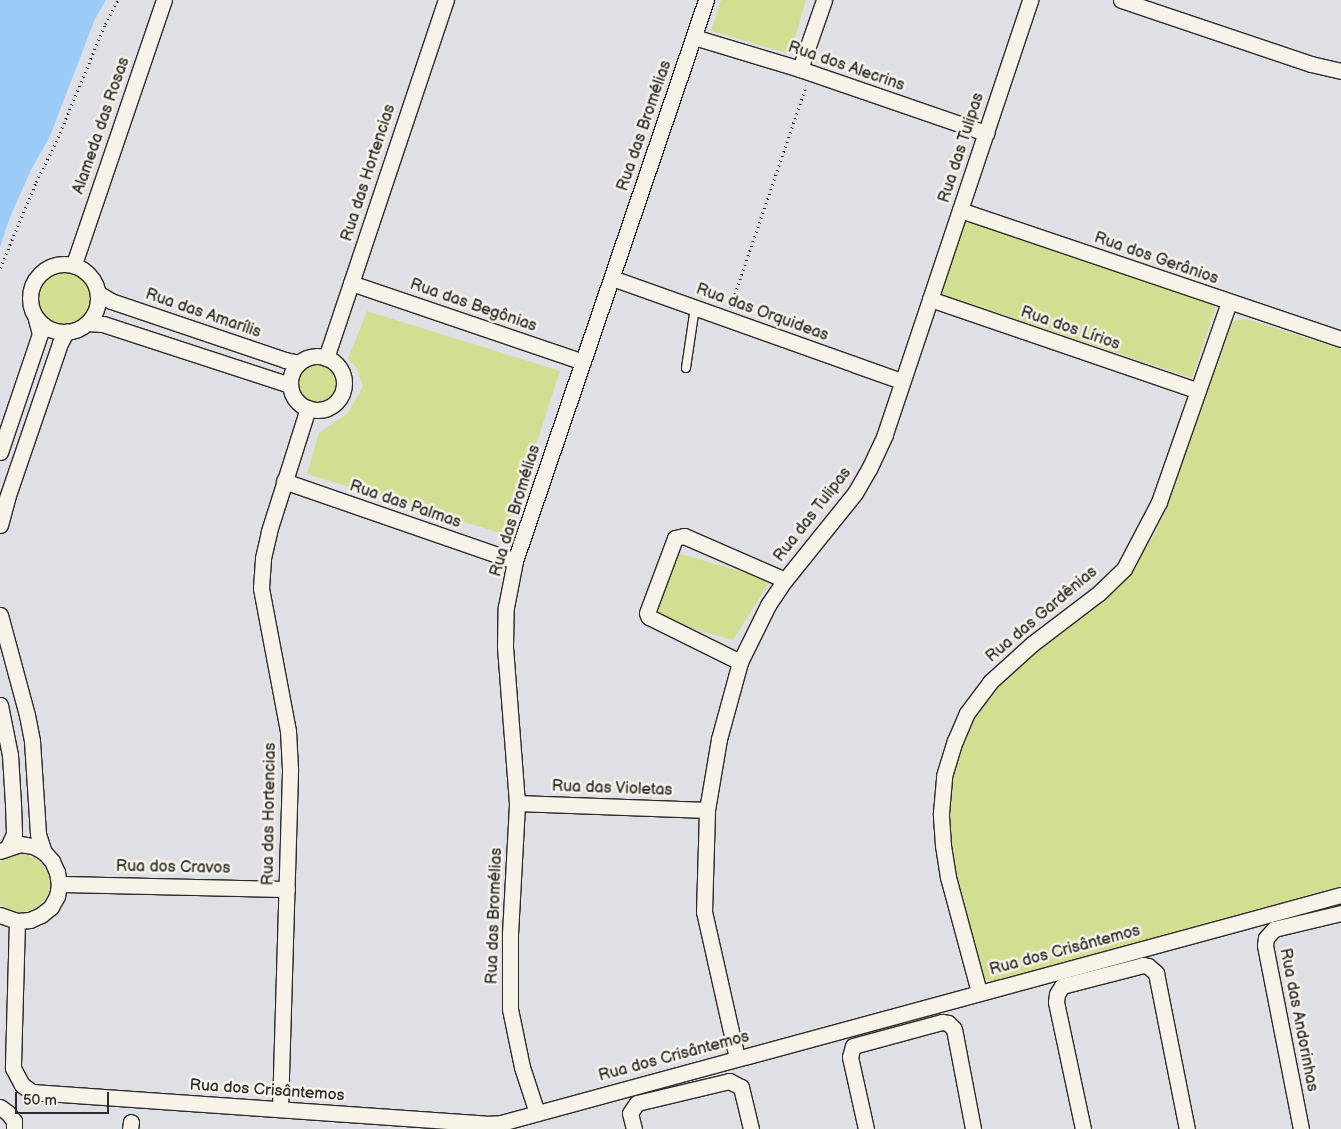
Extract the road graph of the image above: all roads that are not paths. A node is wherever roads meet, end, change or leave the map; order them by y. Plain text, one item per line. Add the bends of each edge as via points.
1 (164, 0) edge
2 (446, 0) edge
3 (706, 0) edge
4 (824, 0) edge
5 (1030, 0) edge
6 (1121, 0) edge
7 (694, 37) junction
8 (806, 71) junction
9 (1341, 71) edge
10 (986, 133) junction
11 (960, 210) junction
12 (74, 264) junction
13 (612, 278) junction
14 (351, 283) junction
15 (98, 293) junction
16 (930, 299) junction
17 (1229, 302) junction
18 (695, 307) junction
19 (36, 319) junction
20 (87, 324) junction
21 (66, 332) junction
22 (1341, 339) edge
23 (326, 358) junction
24 (583, 362) junction
25 (299, 363) junction
26 (686, 368) dead end
27 (901, 381) junction
28 (290, 385) junction
29 (1198, 391) junction
30 (308, 408) junction
31 (0, 452) edge
32 (284, 481) junction
33 (0, 525) edge
34 (515, 561) junction
35 (785, 580) junction
36 (0, 615) edge
37 (740, 662) junction
38 (0, 705) edge
39 (517, 803) junction
40 (707, 810) junction
41 (4, 849) edge
42 (44, 852) junction
43 (59, 884) junction
44 (287, 889) junction
45 (1341, 895) edge
46 (1341, 913) edge
47 (0, 915) edge
48 (17, 921) junction
49 (979, 992) junction
50 (737, 1058) junction
51 (0, 1107) edge
52 (280, 1109) junction
53 (537, 1112) junction
54 (14, 1129) edge
55 (634, 1129) edge
56 (751, 1129) edge
57 (866, 1129) edge
58 (973, 1129) edge
59 (1083, 1129) edge
60 (1187, 1129) edge
61 (1301, 1129) edge

1 - 12 street, Alameda das Rosas
2 - 14 street, Rua das Hortencias
3 - 7 street, Rua das Bromélias
4 - 8 street
5 - 10 street, Rua das Tulipas
6 - 9 street via 1311,64
7 - 8 street, Rua dos Alecrins
7 - 13 street, Rua das Bromélias
8 - 10 street, Rua dos Alecrins
10 - 11 street, Rua das Tulipas
11 - 16 street, Rua das Tulipas
11 - 17 street, Rua dos Gerânios
12 - 15 street via 86,270
12 - 19 street via 59,263 46,268 35,278 30,306
13 - 18 street, Rua das Orquideas
13 - 24 street, Rua das Bromélias
14 - 23 street, Rua das Hortencias
14 - 24 street, Rua das Begônias
15 - 20 street via 96,310
15 - 25 street, Rua das Amarílis via 111,301
16 - 27 street, Rua das Tulipas
16 - 29 street, Rua dos Lírios
17 - 22 street, Rua dos Gerânios
17 - 29 street, Rua das Gardênias
18 - 26 lane
18 - 27 street, Rua das Orquideas
19 - 21 street via 50,330
19 - 31 street via 40,334
20 - 21 street
20 - 28 street via 103,324
21 - 33 street
23 - 25 street via 312,356
23 - 30 street via 340,370 343,388 334,403 326,408
24 - 34 street, Rua das Bromélias
25 - 28 street
27 - 35 street, Rua das Tulipas via 885,434 856,493
28 - 30 street via 296,399
29 - 49 street, Rua das Gardênias via 1159,502 1124,569 990,682 967,713 955,741 944,776 943,846 948,877
30 - 32 street, Rua das Hortencias
32 - 34 street, Rua das Palmas
32 - 44 street, Rua das Hortencias via 267,540 261,588 288,731
34 - 39 street, Rua das Bromélias via 506,607 506,646
35 - 37 street, Rua das Tulipas via 768,605
35 - 37 street via 684,536 675,538 648,617
36 - 42 street via 32,741 38,834
37 - 40 street, Rua das Tulipas via 719,739
38 - 41 street via 10,755 14,834
39 - 40 street, Rua das Violetas
39 - 53 street, Rua das Bromélias via 510,934 510,1009 522,1066
40 - 50 street, Rua das Tulipas via 704,912
41 - 42 street via 26,845
42 - 43 street via 52,861
43 - 44 street, Rua dos Cravos
43 - 48 street via 51,907 30,920
44 - 52 street, Rua das Hortencias
45 - 49 street, Rua dos Crisântemos
46 - 61 street, Rua das Andorinhas via 1274,929 1266,938
47 - 48 street
48 - 52 street, Rua dos Crisântemos via 13,1068 22,1086 32,1092
49 - 50 street, Rua dos Crisântemos
50 - 53 street, Rua dos Crisântemos
51 - 54 street via 14,1121
52 - 53 street, Rua dos Crisântemos via 484,1124 501,1123
55 - 56 street via 630,1113 637,1102 732,1081 741,1087
57 - 58 street via 850,1057 853,1046 942,1022 954,1029
59 - 60 street via 1057,994 1062,986 1143,966 1156,973

